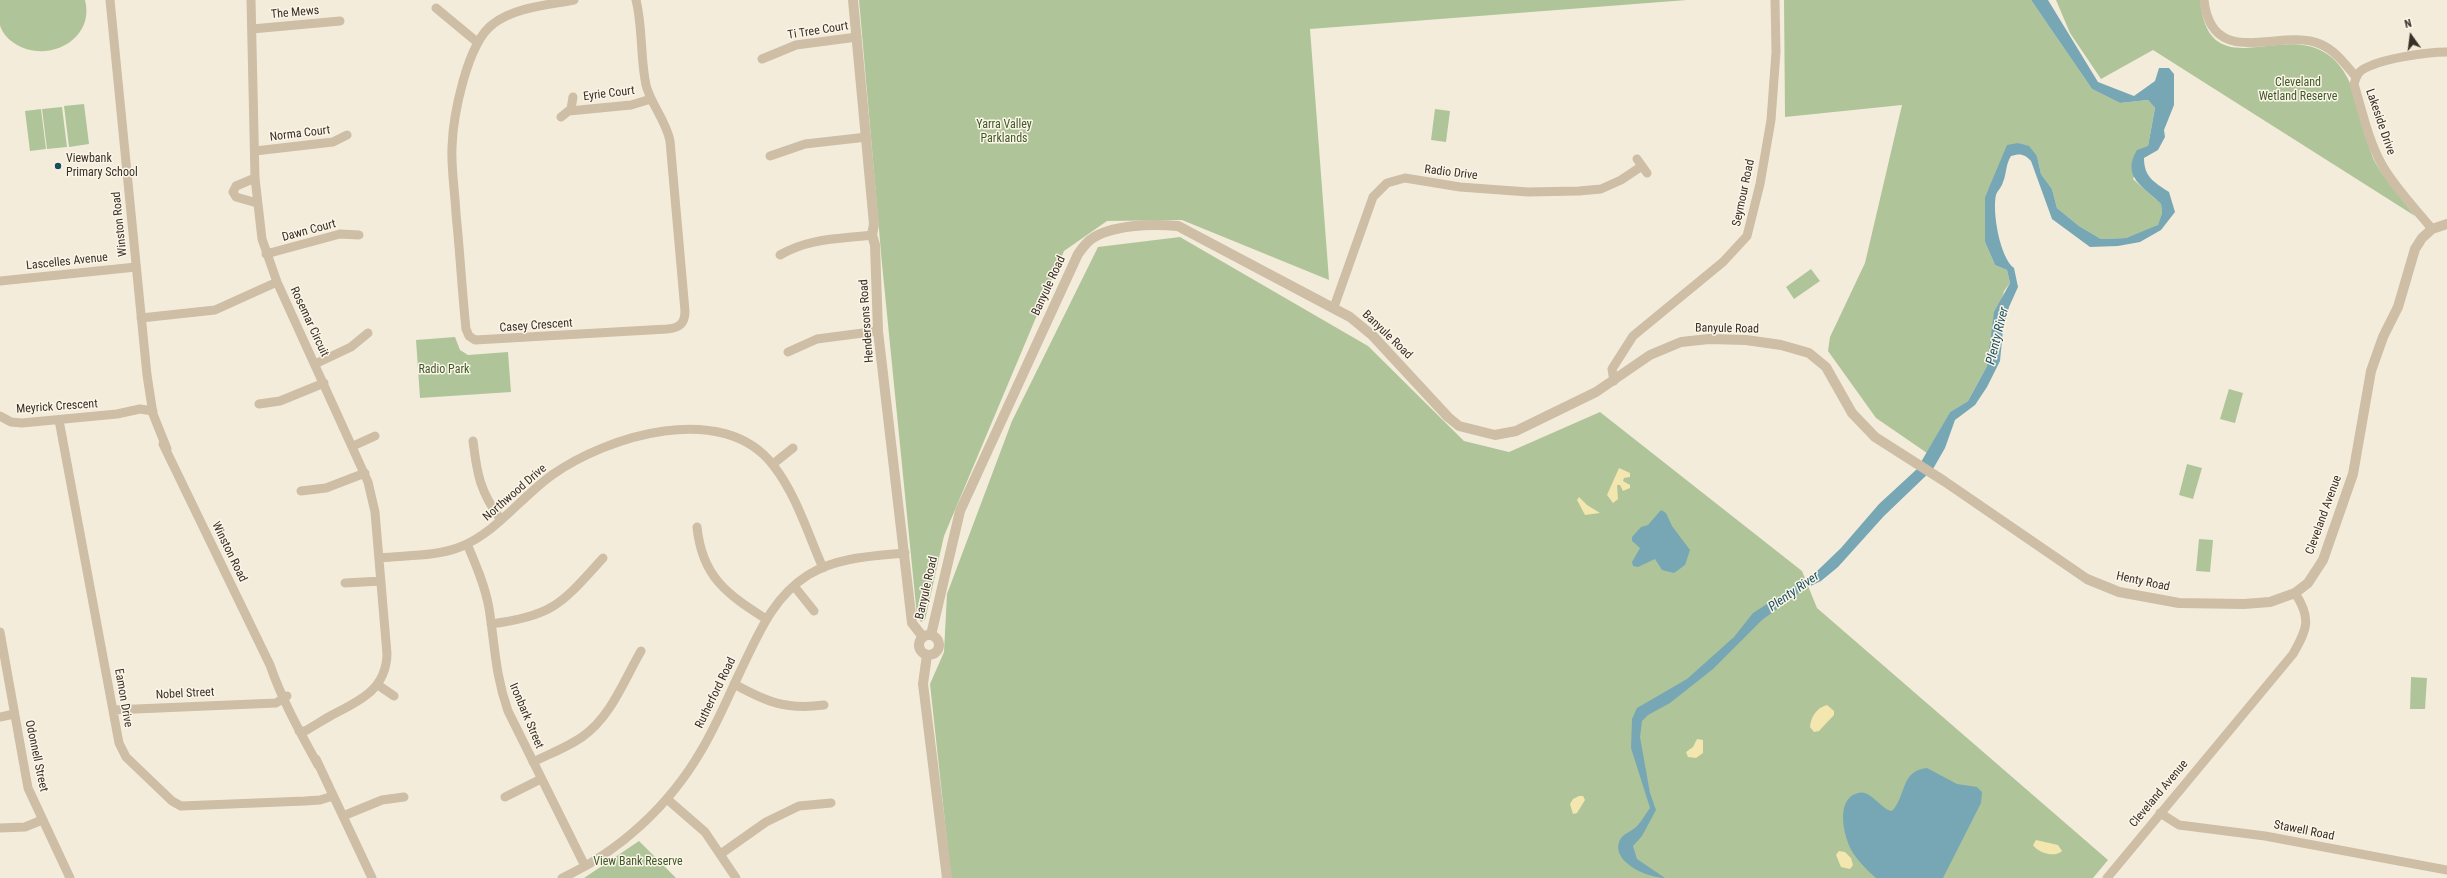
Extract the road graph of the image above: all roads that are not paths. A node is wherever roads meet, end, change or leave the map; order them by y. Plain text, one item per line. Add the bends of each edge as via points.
1 (110, 0) edge
2 (251, 0) edge
3 (574, 0) edge
4 (636, 0) edge
5 (853, 0) edge
6 (1775, 0) edge
7 (2204, 0) edge
8 (436, 8) dead end
9 (340, 21) dead end
10 (252, 29) junction
11 (856, 37) junction
12 (477, 42) junction
13 (2447, 52) edge
14 (762, 59) dead end
15 (2356, 77) junction
16 (573, 97) dead end
17 (651, 99) junction
18 (569, 111) junction
19 (561, 117) dead end
20 (347, 135) dead end
21 (867, 138) junction
22 (255, 151) junction
23 (770, 156) dead end
24 (1642, 166) dead end
25 (256, 178) junction
26 (257, 204) junction
27 (2447, 224) edge
28 (2432, 229) junction
29 (358, 235) dead end
30 (872, 235) junction
31 (266, 254) junction
32 (780, 255) dead end
33 (136, 267) junction
34 (0, 281) edge
35 (277, 282) junction
36 (1334, 307) junction
37 (141, 318) junction
38 (878, 332) junction
39 (368, 333) dead end
40 (788, 352) dead end
41 (315, 364) junction
42 (1614, 381) junction
43 (324, 383) junction
44 (259, 404) dead end
45 (149, 411) junction
46 (0, 416) edge
47 (59, 420) junction
48 (375, 436) dead end
49 (473, 440) dead end
50 (353, 446) junction
51 (793, 448) dead end
52 (773, 464) junction
53 (365, 473) junction
54 (1944, 481) joint
55 (301, 491) dead end
56 (501, 520) junction
57 (697, 527) dead end
58 (467, 544) junction
59 (905, 553) junction
60 (379, 558) junction
61 (603, 558) dead end
62 (823, 568) junction
63 (381, 581) junction
64 (345, 583) dead end
65 (794, 586) junction
66 (2294, 593) junction
67 (814, 611) dead end
68 (766, 619) junction
69 (491, 624) junction
70 (0, 632) edge
71 (927, 636) junction
72 (641, 651) dead end
73 (928, 655) junction
74 (734, 684) junction
75 (378, 685) junction
76 (394, 696) dead end
77 (285, 697) junction
78 (824, 706) dead end
79 (113, 710) junction
80 (14, 714) junction
81 (0, 717) edge
82 (302, 730) junction
83 (533, 762) junction
84 (541, 779) junction
85 (332, 796) junction
86 (404, 797) dead end
87 (505, 797) dead end
88 (667, 799) junction
89 (831, 803) dead end
90 (2160, 813) junction
91 (343, 816) junction
92 (42, 820) junction
93 (0, 828) edge
94 (722, 853) junction
95 (584, 866) junction
96 (2447, 870) edge
97 (70, 878) edge
98 (372, 878) edge
99 (562, 878) edge
100 (736, 878) edge
101 (947, 878) edge
102 (2107, 878) edge

1 - 33 street, Winston Road
2 - 10 street, Rosemar Circuit
3 - 12 street, Casey Crescent via 524,10 502,18 485,30
4 - 17 street, Casey Crescent via 645,79
5 - 11 street, Hendersons Road
6 - 42 street, Seymour Road via 1776,52 1771,120 1760,184 1747,236 1723,262 1633,336 1612,369
7 - 15 street, Lakeside Drive via 2205,14 2211,26 2226,38 2250,44 2299,39 2320,44 2338,56
8 - 12 street
9 - 10 street, The Mews
10 - 22 street, Rosemar Circuit
11 - 14 street, Ti Tree Court via 796,45
11 - 21 street, Hendersons Road
12 - 17 street, Casey Crescent via 468,65 453,137 452,155 466,329 469,336 475,340 666,330 682,324 685,311 670,141 664,121
13 - 15 street, Lakeside Drive via 2404,57 2360,71
15 - 28 street, Lakeside Drive via 2354,84 2375,150 2400,191
16 - 18 street, Eyrie Court
17 - 18 street, Eyrie Court via 631,105
18 - 19 street, Eyrie Court
20 - 22 street, Norma Court via 333,142
21 - 23 street via 805,144
21 - 30 street, Hendersons Road via 874,224
22 - 25 street, Rosemar Circuit
24 - 36 street, Radio Drive via 1608,186 1579,192 1528,192 1460,187 1405,178 1387,184 1373,197
25 - 26 street, Rosemar Circuit
25 - 26 street via 236,186 233,192 236,197
26 - 31 street, Rosemar Circuit
27 - 28 street, Cleveland Avenue
28 - 66 street, Cleveland Avenue via 2415,249 2398,307 2383,337 2371,371 2353,474 2323,560 2308,583
29 - 31 street, Dawn Court via 340,234
30 - 32 street via 818,239 793,247
30 - 38 street, Hendersons Road via 875,245
31 - 35 street, Rosemar Circuit
33 - 34 street, Lascelles Avenue
33 - 37 street, Winston Road
35 - 37 street via 215,310
35 - 41 street, Rosemar Circuit
36 - 42 street, Banyule Road via 1373,336 1459,426 1495,435 1516,431
36 - 71 street, Banyule Road via 1178,226 1151,224 1108,231 1090,240 1078,254 960,511
37 - 45 street, Winston Road
38 - 40 street via 817,339
38 - 59 street, Hendersons Road
39 - 41 street via 351,347
41 - 43 street, Rosemar Circuit
42 - 54 street, Banyule Road via 1650,355 1681,342 1709,339 1781,345 1809,354 1826,367 1852,414 1875,437
43 - 44 street via 280,401
43 - 50 street, Rosemar Circuit
45 - 47 street, Meyrick Crescent
45 - 77 street, Winston Road
46 - 47 street, Meyrick Crescent via 16,423
47 - 79 street, Eamon Drive
48 - 50 street
49 - 56 street via 480,484 487,501
50 - 53 street, Rosemar Circuit
51 - 52 street
52 - 56 street, Northwood Drive via 754,447 725,433 692,429 658,432 613,444 573,462 536,487
52 - 62 street, Northwood Drive via 793,499
53 - 55 street via 326,488
53 - 60 street, Rosemar Circuit via 375,512
54 - 66 street, Henty Road via 2087,579 2119,592 2203,604 2270,602
56 - 58 street, Northwood Drive
57 - 68 street via 700,550 717,582 735,599
58 - 60 street, Northwood Drive via 440,552
58 - 69 street, Ironbark Street via 485,589
59 - 62 street, Rutherford Road via 845,560
59 - 71 street, Hendersons Road via 912,623
60 - 63 street, Rosemar Circuit
61 - 69 street via 571,593 552,608 523,620
62 - 65 street, Rutherford Road
63 - 64 street
63 - 75 street, Rosemar Circuit via 386,660
65 - 67 street
65 - 68 street, Rutherford Road
66 - 90 street, Cleveland Avenue via 2303,607 2307,620 2305,634 2293,654
68 - 74 street, Rutherford Road
69 - 83 street, Ironbark Street via 500,690
70 - 80 street, Odonnell Street
71 - 73 street via 919,643 920,649
71 - 73 street via 937,638 938,648 934,654
72 - 83 street via 611,706 593,728 582,737
73 - 101 street via 923,684
74 - 78 street via 782,706
74 - 88 street, Rutherford Road via 701,751
75 - 76 street
75 - 82 street, Rosemar Circuit via 360,702
77 - 79 street, Nobel Street via 259,702
77 - 82 street, Winston Road
79 - 85 street, Eamon Drive via 119,743 126,757 172,801 181,806 306,801
80 - 81 street
80 - 92 street, Odonnell Street via 28,788
82 - 85 street, Winston Road
83 - 84 street, Ironbark Street
84 - 87 street
84 - 95 street, Ironbark Street
85 - 91 street, Winston Road
86 - 91 street via 390,798
88 - 94 street via 705,832
88 - 95 street, Rutherford Road via 632,833
89 - 94 street via 799,806 766,822
90 - 96 street, Stawell Road via 2179,825 2265,836
90 - 102 street, Cleveland Avenue
91 - 98 street, Winston Road
92 - 93 street via 25,827
92 - 97 street, Odonnell Street
94 - 100 street
95 - 99 street, Rutherford Road

